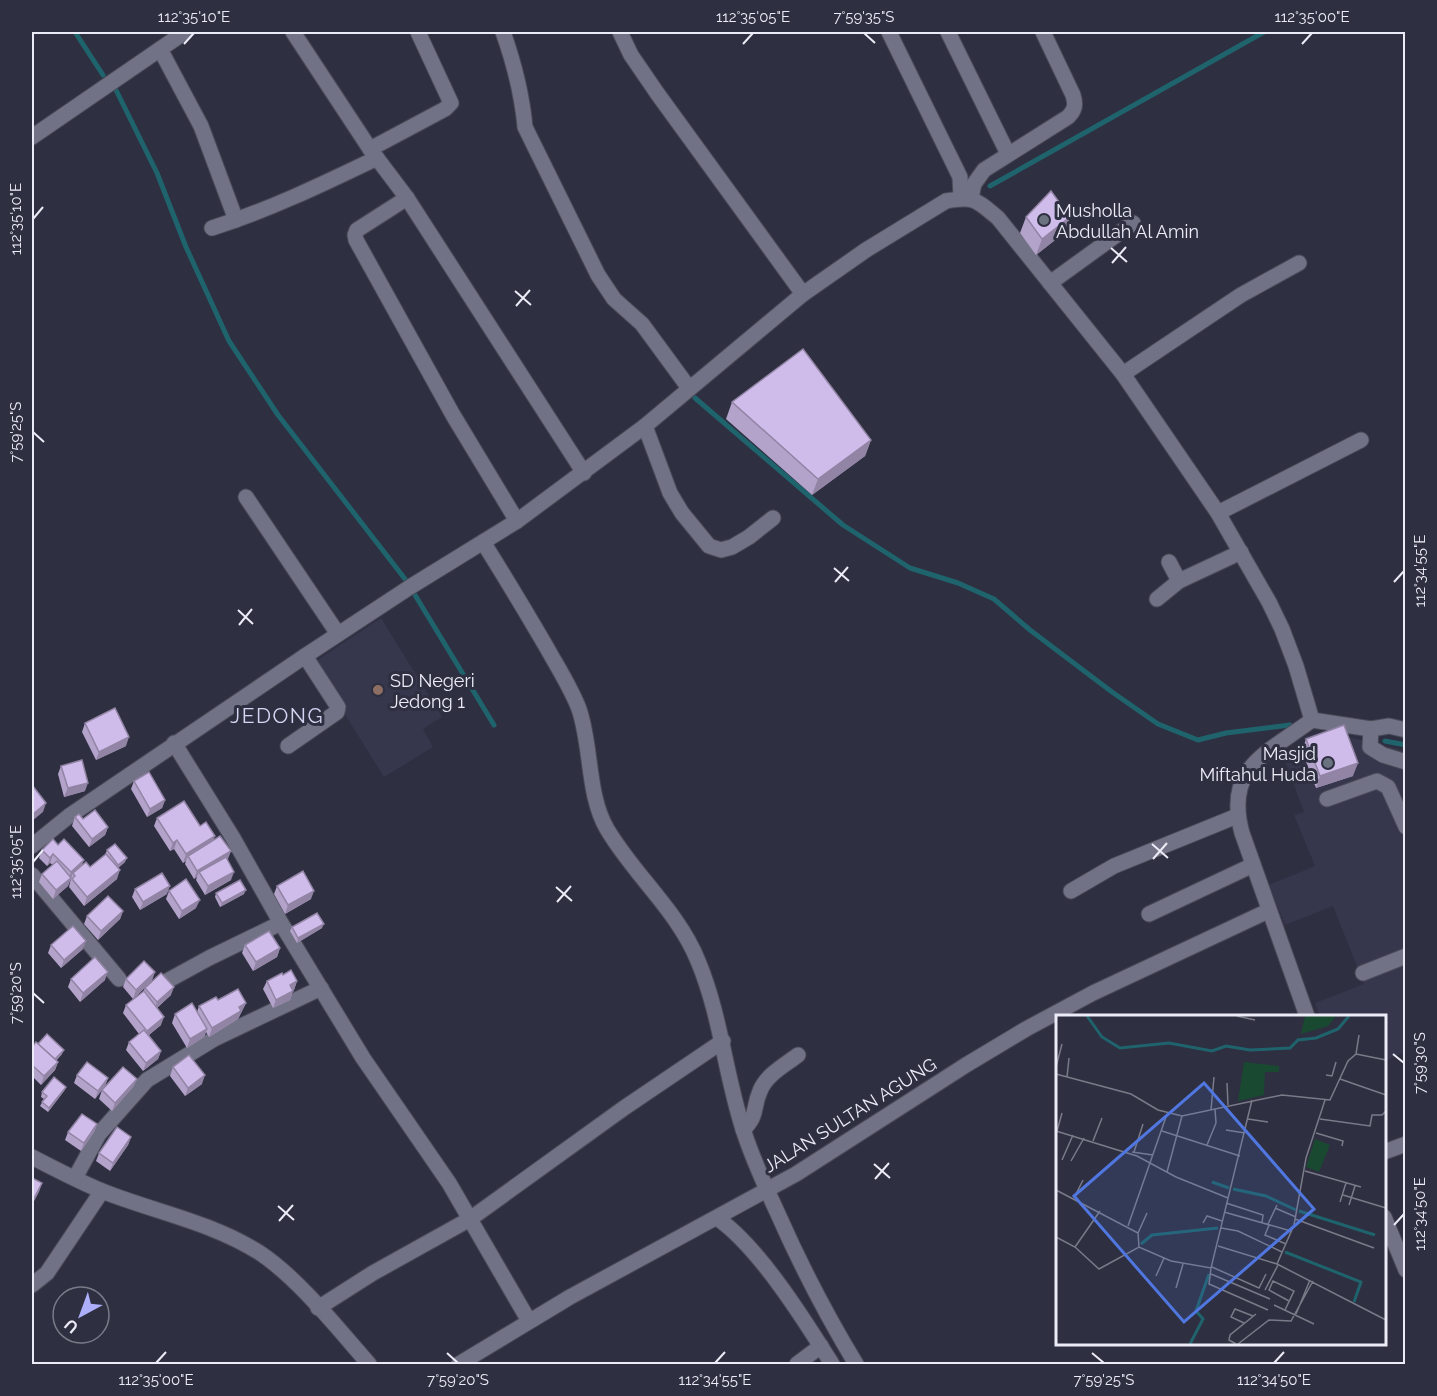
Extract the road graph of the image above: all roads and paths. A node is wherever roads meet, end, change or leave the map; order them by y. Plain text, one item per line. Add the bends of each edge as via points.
1 (185, 32) edge
2 (293, 32) edge
3 (418, 32) edge
4 (503, 32) edge
5 (620, 32) edge
6 (889, 32) edge
7 (948, 32) edge
8 (1043, 32) edge
9 (166, 40) edge
10 (32, 137) edge
11 (374, 154) junction
12 (1008, 154) junction
13 (407, 198) junction
14 (966, 198) junction
15 (236, 220) junction
16 (1133, 224) dead end
17 (212, 228) dead end
18 (1299, 262) dead end
19 (1050, 283) junction
20 (803, 294) junction
21 (1123, 374) junction
22 (689, 388) junction
23 (645, 426) junction
24 (1361, 440) dead end
25 (584, 473) junction
26 (246, 497) dead end
27 (1218, 513) junction
28 (773, 518) dead end
29 (517, 521) junction
30 (483, 542) junction
31 (1241, 552) junction
32 (1169, 562) dead end
33 (1179, 581) junction
34 (1157, 598) dead end
35 (338, 634) junction
36 (305, 656) junction
37 (1312, 720) junction
38 (1371, 729) junction
39 (1406, 730) edge
40 (174, 743) junction
41 (288, 746) dead end
42 (1406, 762) edge
43 (1327, 799) dead end
44 (1237, 816) junction
45 (1406, 827) edge
46 (32, 846) edge
47 (1253, 865) junction
48 (32, 875) edge
49 (1071, 891) dead end
50 (1268, 911) junction
51 (1149, 914) dead end
52 (281, 923) junction
53 (1406, 956) edge
54 (1363, 973) dead end
55 (119, 979) dead end
56 (167, 981) edge
57 (321, 988) junction
58 (1306, 1015) edge
59 (723, 1041) junction
60 (798, 1055) dead end
61 (743, 1130) junction
62 (1406, 1144) edge
63 (1386, 1151) edge
64 (32, 1157) edge
65 (75, 1178) junction
66 (767, 1190) junction
67 (102, 1191) junction
68 (717, 1218) junction
69 (470, 1219) junction
70 (1386, 1222) edge
71 (1406, 1270) edge
72 (32, 1285) edge
73 (318, 1308) junction
74 (529, 1321) junction
75 (821, 1346) junction
76 (369, 1365) edge
77 (459, 1365) edge
78 (796, 1365) edge
79 (832, 1365) edge
80 (856, 1365) edge

1 - 9 street
2 - 11 street
3 - 11 street via 451,103
4 - 22 street via 513,58 525,127 598,275 614,299 642,324
5 - 20 street via 657,93
6 - 14 street via 960,177
7 - 12 street
8 - 12 street via 1073,95 1074,111
9 - 10 street
9 - 15 street
11 - 13 street
11 - 15 street via 307,191
12 - 14 street via 984,170
13 - 25 street
13 - 29 street via 357,230 356,240
14 - 19 street via 979,202 998,218
14 - 20 street via 946,201 930,210
15 - 17 street
16 - 19 street
18 - 21 street via 1241,295
19 - 21 street
20 - 22 street
21 - 27 street
22 - 23 street
23 - 25 street
23 - 28 street via 670,493 709,546 721,550 732,547
24 - 27 street
25 - 29 street
26 - 35 street
27 - 31 street
29 - 30 street
30 - 35 street
30 - 59 street via 569,689 585,734 599,812 607,830 667,910 697,958
31 - 33 street
31 - 37 street via 1282,629
32 - 33 street
33 - 34 street
35 - 36 street
36 - 40 street
36 - 41 street via 338,706 337,712
37 - 38 street
37 - 44 street via 1254,762 1236,800
38 - 39 street via 1389,726
38 - 42 street via 1370,747
40 - 46 street
40 - 52 street
43 - 45 street via 1383,783
44 - 47 street
44 - 49 street via 1114,866
47 - 50 street
47 - 51 street
48 - 55 street
50 - 58 street
50 - 66 street, JALAN SULTAN AGUNG via 1103,987 1026,1029
52 - 56 street
52 - 57 street
53 - 54 street
57 - 65 street via 214,1039 147,1080 99,1134
57 - 69 street
59 - 61 street
59 - 69 street
60 - 61 street via 760,1089 754,1117
61 - 66 street
62 - 63 street
64 - 65 street
65 - 67 street
66 - 68 street, JALAN SULTAN AGUNG
66 - 80 street via 820,1303
67 - 72 street via 46,1273
67 - 73 street via 233,1238 261,1254
68 - 74 street, JALAN SULTAN AGUNG
68 - 75 street via 753,1252
69 - 73 street
69 - 74 street
70 - 71 street
73 - 76 street
74 - 77 street, JALAN SULTAN AGUNG
75 - 78 street
75 - 79 street

